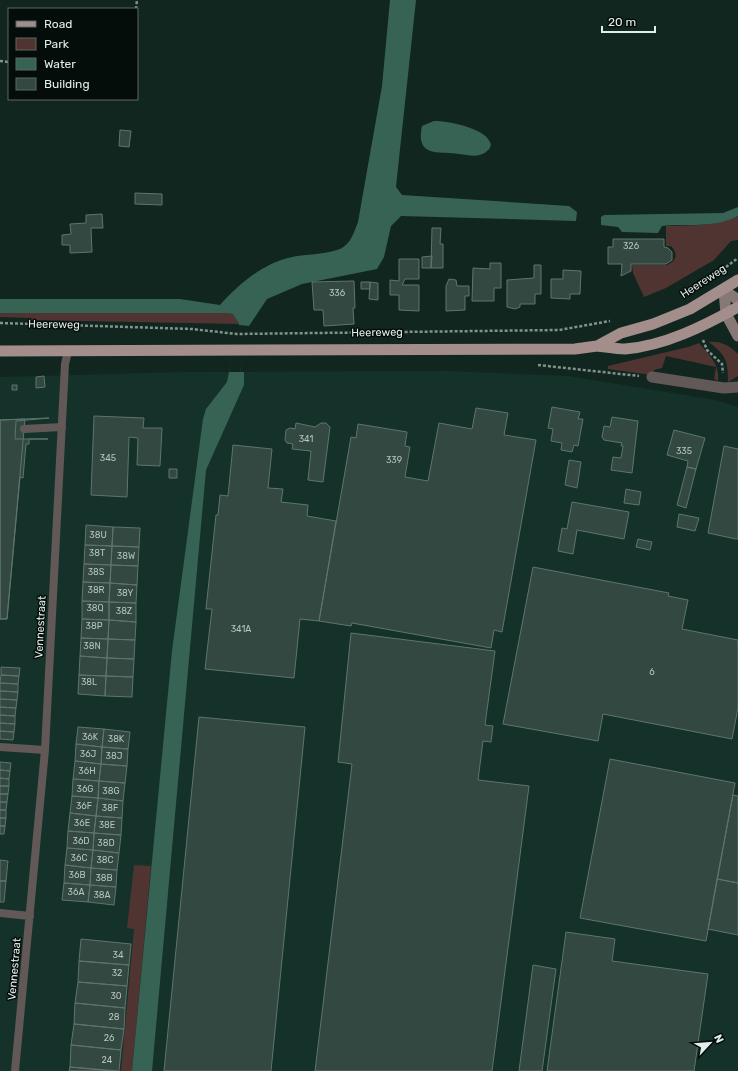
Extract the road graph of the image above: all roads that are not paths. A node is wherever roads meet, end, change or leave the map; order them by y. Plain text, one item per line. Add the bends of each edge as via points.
1 (738, 280) edge
2 (724, 290) junction
3 (738, 300) edge
4 (738, 307) edge
5 (726, 314) junction
6 (738, 336) edge
7 (597, 346) junction
8 (0, 351) edge
9 (68, 351) junction
10 (652, 377) dead end
11 (738, 387) edge
12 (62, 426) junction
13 (24, 429) dead end
14 (0, 747) edge
15 (45, 750) junction
16 (0, 913) edge
17 (30, 916) junction
18 (15, 1071) edge

1 - 2 main road
2 - 3 main road, Heereweg
2 - 5 main road, Heereweg
2 - 7 main road, Heereweg via 690,309 653,324 621,332
4 - 5 main road
5 - 6 main road, Heereweg
5 - 7 main road via 698,328 659,342 624,349
7 - 9 main road, Heereweg via 567,349
8 - 9 main road, Heereweg
9 - 12 lane
10 - 11 street via 724,388
12 - 13 lane
12 - 15 lane, Vennestraat
14 - 15 lane
15 - 17 lane, Vennestraat
16 - 17 lane
17 - 18 lane, Vennestraat

